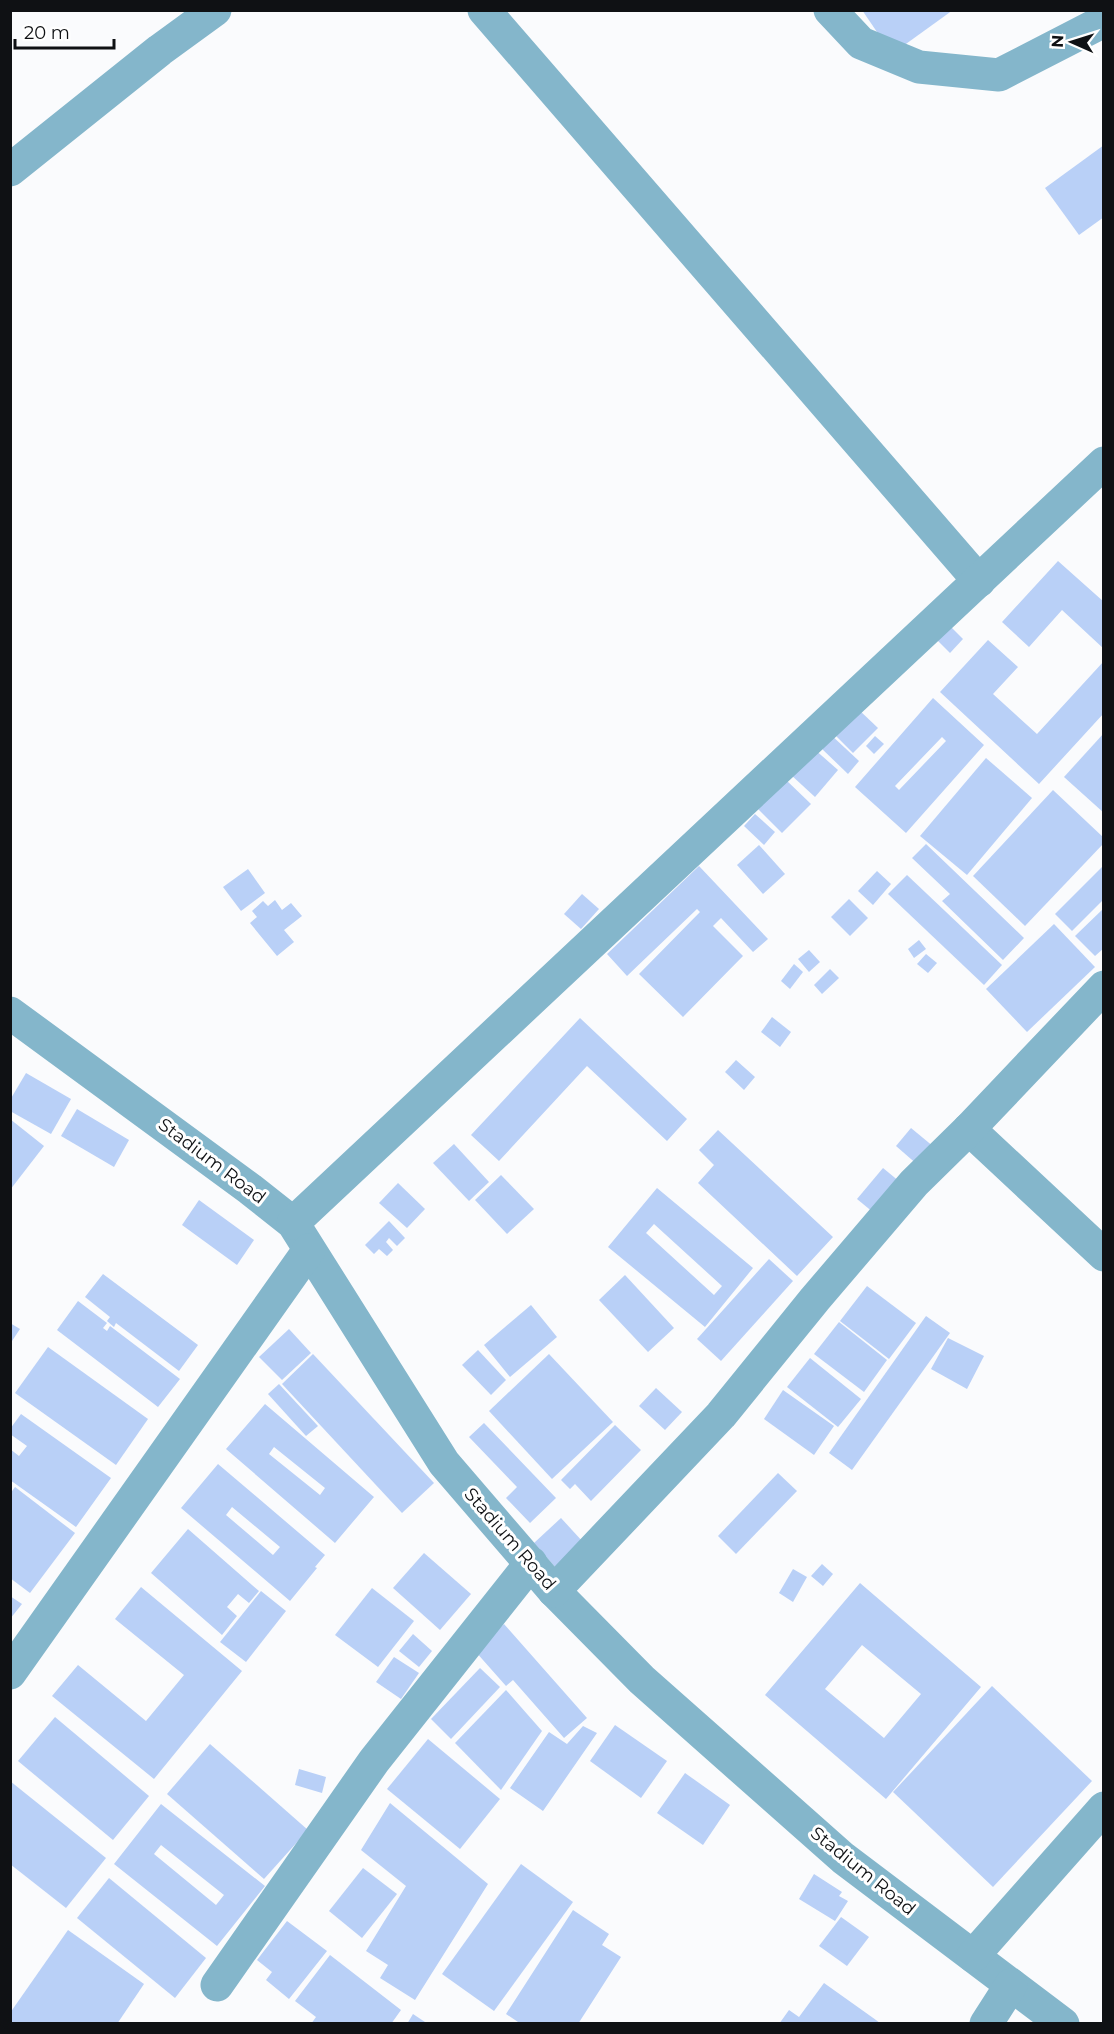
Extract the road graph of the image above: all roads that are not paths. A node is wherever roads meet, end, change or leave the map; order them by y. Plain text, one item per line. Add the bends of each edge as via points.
1 (215, 10) edge
2 (484, 10) edge
3 (830, 10) edge
4 (1104, 21) edge
5 (10, 170) edge
6 (1104, 463) edge
7 (979, 581) junction
8 (1104, 987) edge
9 (10, 1013) edge
10 (969, 1129) junction
11 (301, 1236) junction
12 (1104, 1255) edge
13 (531, 1563) junction
14 (554, 1591) junction
15 (10, 1672) edge
16 (1104, 1808) edge
17 (972, 1956) junction
18 (217, 1985) dead end
19 (1011, 1985) junction
20 (986, 2024) edge
21 (1063, 2024) edge

1 - 5 street
2 - 7 street
3 - 4 street via 861,43 919,67 999,75
6 - 7 street
7 - 11 street
8 - 10 street
9 - 11 street, Stadium Road
10 - 12 street
10 - 14 street via 914,1183 721,1415
11 - 13 street, Stadium Road via 444,1463
11 - 15 street
13 - 14 street, Stadium Road
13 - 18 street via 374,1761
14 - 17 street, Stadium Road via 642,1680 843,1858
16 - 17 street
17 - 19 street, Stadium Road
19 - 20 street
19 - 21 street, Stadium Road

